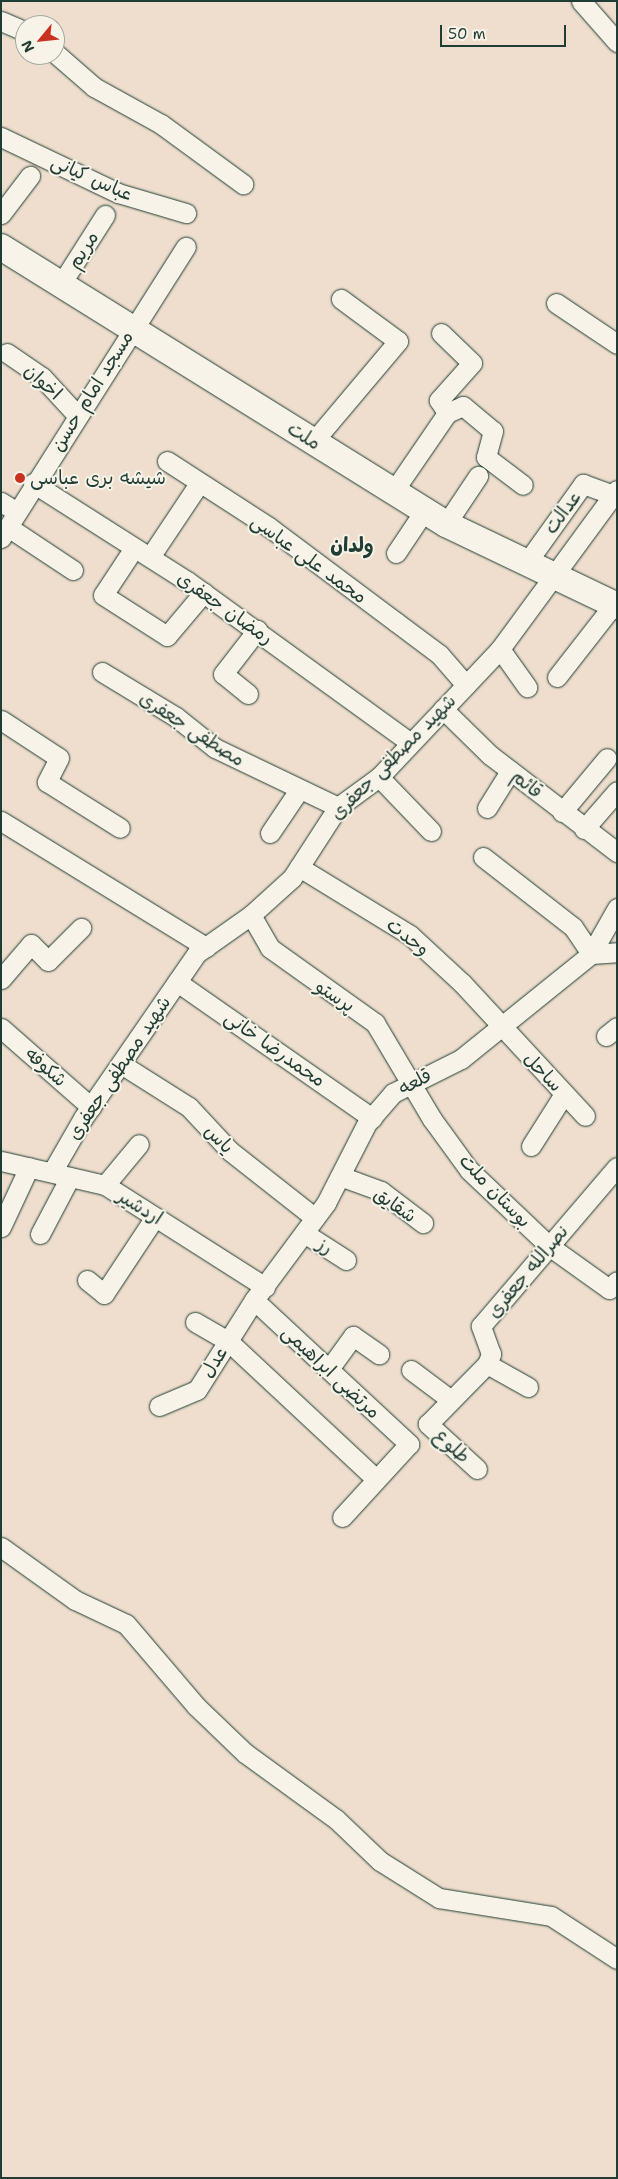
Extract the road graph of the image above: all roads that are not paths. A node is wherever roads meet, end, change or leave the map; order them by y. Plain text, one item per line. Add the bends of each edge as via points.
1 (581, 1) edge
2 (1, 21) edge
3 (15, 27) edge
4 (617, 42) edge
5 (65, 62) edge
6 (1, 137) edge
7 (30, 176) dead end
8 (243, 184) dead end
9 (186, 213) dead end
10 (1, 214) edge
11 (105, 215) dead end
12 (186, 247) dead end
13 (4, 253) edge
14 (61, 284) junction
15 (342, 299) dead end
16 (556, 303) dead end
17 (132, 329) junction
18 (441, 333) dead end
19 (617, 344) edge
20 (7, 353) dead end
21 (447, 414) junction
22 (77, 415) junction
23 (313, 442) junction
24 (167, 461) dead end
25 (478, 476) dead end
26 (33, 483) junction
27 (198, 485) junction
28 (523, 485) dead end
29 (393, 492) junction
30 (615, 492) edge
31 (1, 502) edge
32 (424, 511) junction
33 (446, 524) junction
34 (9, 526) edge
35 (142, 553) junction
36 (396, 553) dead end
37 (525, 565) junction
38 (73, 570) dead end
39 (554, 576) junction
40 (204, 592) junction
41 (615, 605) edge
42 (257, 630) junction
43 (500, 649) junction
44 (102, 672) dead end
45 (557, 677) dead end
46 (466, 685) junction
47 (527, 687) dead end
48 (248, 694) dead end
49 (443, 709) junction
50 (5, 728) edge
51 (411, 743) junction
52 (607, 758) dead end
53 (510, 771) junction
54 (379, 777) junction
55 (299, 790) junction
56 (617, 791) edge
57 (338, 807) junction
58 (488, 808) dead end
59 (562, 812) junction
60 (1, 822) edge
61 (120, 828) dead end
62 (584, 829) junction
63 (270, 832) dead end
64 (431, 832) dead end
65 (617, 852) edge
66 (483, 857) dead end
67 (298, 867) junction
68 (617, 908) edge
69 (251, 915) junction
70 (81, 928) dead end
71 (206, 947) junction
72 (617, 952) edge
73 (591, 954) junction
74 (5, 967) edge
75 (177, 982) junction
76 (1, 1028) edge
77 (500, 1028) junction
78 (121, 1064) junction
79 (412, 1083) junction
80 (564, 1094) junction
81 (90, 1107) junction
82 (585, 1116) dead end
83 (372, 1118) junction
84 (139, 1144) dead end
85 (531, 1146) dead end
86 (1, 1162) edge
87 (29, 1167) junction
88 (617, 1167) edge
89 (52, 1172) junction
90 (70, 1176) junction
91 (340, 1176) junction
92 (105, 1185) junction
93 (155, 1217) junction
94 (423, 1224) dead end
95 (309, 1226) junction
96 (1, 1227) edge
97 (40, 1234) dead end
98 (549, 1246) junction
99 (346, 1260) dead end
100 (87, 1280) dead end
101 (617, 1281) edge
102 (259, 1294) junction
103 (195, 1322) dead end
104 (228, 1341) junction
105 (379, 1354) dead end
106 (487, 1364) junction
107 (329, 1369) junction
108 (411, 1370) dead end
109 (528, 1387) dead end
110 (451, 1400) junction
111 (159, 1406) dead end
112 (477, 1469) dead end
113 (376, 1479) junction
114 (342, 1517) dead end
115 (1, 1546) edge
116 (617, 1959) edge

1 - 4 street
2 - 3 street
5 - 8 street via 94,87 161,124
6 - 9 street, عباس کیانی via 118,193
7 - 10 street
11 - 14 street, مریم
12 - 17 street, مسجد امام حسن
13 - 14 street, ملت
14 - 17 street, ملت
15 - 23 street via 398,341
16 - 19 street
17 - 22 street, مسجد امام حسن
17 - 23 street, ملت
18 - 21 street via 472,363 438,400
20 - 22 street, اخوان via 42,377
21 - 28 street via 463,406 493,431 486,457
21 - 29 street
22 - 26 street, مسجد امام حسن
23 - 29 street, ملت
24 - 27 street, محمد علی عباسی
25 - 33 street
26 - 34 street, مسجد امام حسن
26 - 35 street, رمضان جعفری
27 - 35 street
27 - 46 street, محمد علی عباسی via 269,526 438,654
29 - 32 street, ملت
30 - 37 street, عدالت via 583,484
30 - 39 street, شهید مصطفی جعفری
31 - 34 street
32 - 33 street, ملت
32 - 36 street
33 - 37 street, ملت
34 - 38 street
35 - 40 street, رمضان جعفری
35 - 40 street via 103,595 167,636
37 - 39 street, ملت
39 - 41 street, ملت
39 - 43 street, شهید مصطفی جعفری
40 - 42 street, رمضان جعفری
41 - 45 street
42 - 48 street via 223,674
42 - 51 street, رمضان جعفری
43 - 46 street, شهید مصطفی جعفری
43 - 47 street
44 - 55 street, مصطفی جعفری via 176,717 215,748
46 - 49 street, شهید مصطفی جعفری
49 - 51 street, شهید مصطفی جعفری
49 - 53 street, قائم
50 - 61 street via 59,758 47,782
51 - 54 street, شهید مصطفی جعفری
52 - 59 street
53 - 58 street
53 - 59 street, قائم
54 - 57 street, شهید مصطفی جعفری
54 - 64 street
55 - 57 street, مصطفی جعفری
55 - 63 street
56 - 62 street
57 - 67 street, شهید مصطفی جعفری
59 - 62 street, قائم
60 - 71 street
62 - 65 street, قائم
66 - 73 street via 573,927
67 - 69 street, شهید مصطفی جعفری
67 - 77 street, وحدت via 410,935 462,983
68 - 73 street
69 - 71 street, شهید مصطفی جعفری
69 - 79 street, پرستو via 276,954 375,1023
70 - 74 street via 48,962 31,944
71 - 75 street, شهید مصطفی جعفری
72 - 73 street
73 - 77 street, قلعه
75 - 78 street, شهید مصطفی جعفری
75 - 83 street, محمدرضا خانی
76 - 81 street, شکوفه
77 - 79 street, قلعه via 461,1059
77 - 80 street, ساحل
78 - 81 street, شهید مصطفی جعفری
78 - 95 street, یاس via 189,1107
79 - 83 street, قلعه via 393,1093
79 - 98 street, بوستان ملت via 469,1170
80 - 82 street, ساحل
80 - 85 street
81 - 89 street, شهید مصطفی جعفری
83 - 91 street, قلعه
84 - 92 street
86 - 87 street, اردشیر
87 - 89 street, اردشیر
87 - 96 street
88 - 98 street, نصرالله جعفری
89 - 90 street, اردشیر
90 - 92 street, اردشیر
90 - 97 street
91 - 94 street, شقایق via 381,1192
91 - 95 street, قلعه
92 - 93 street, اردشیر
93 - 100 street via 104,1294
93 - 102 street, اردشیر
95 - 99 street, رز
95 - 102 street, قلعه
98 - 101 street, بوستان ملت via 609,1289
98 - 106 street, نصرالله جعفری via 481,1326 491,1354
102 - 104 street, عدل
102 - 107 street, مرتضی ابراهیمی
103 - 104 street
104 - 111 street, عدل via 197,1390
104 - 113 street
105 - 107 street via 353,1336
106 - 109 street
106 - 110 street
107 - 113 street, مرتضی ابراهیمی via 409,1444
108 - 110 street
110 - 112 street, طلوع via 428,1424
113 - 114 street
115 - 116 street via 75,1600 126,1624 196,1706 245,1752 336,1819 380,1861 439,1898 550,1916

